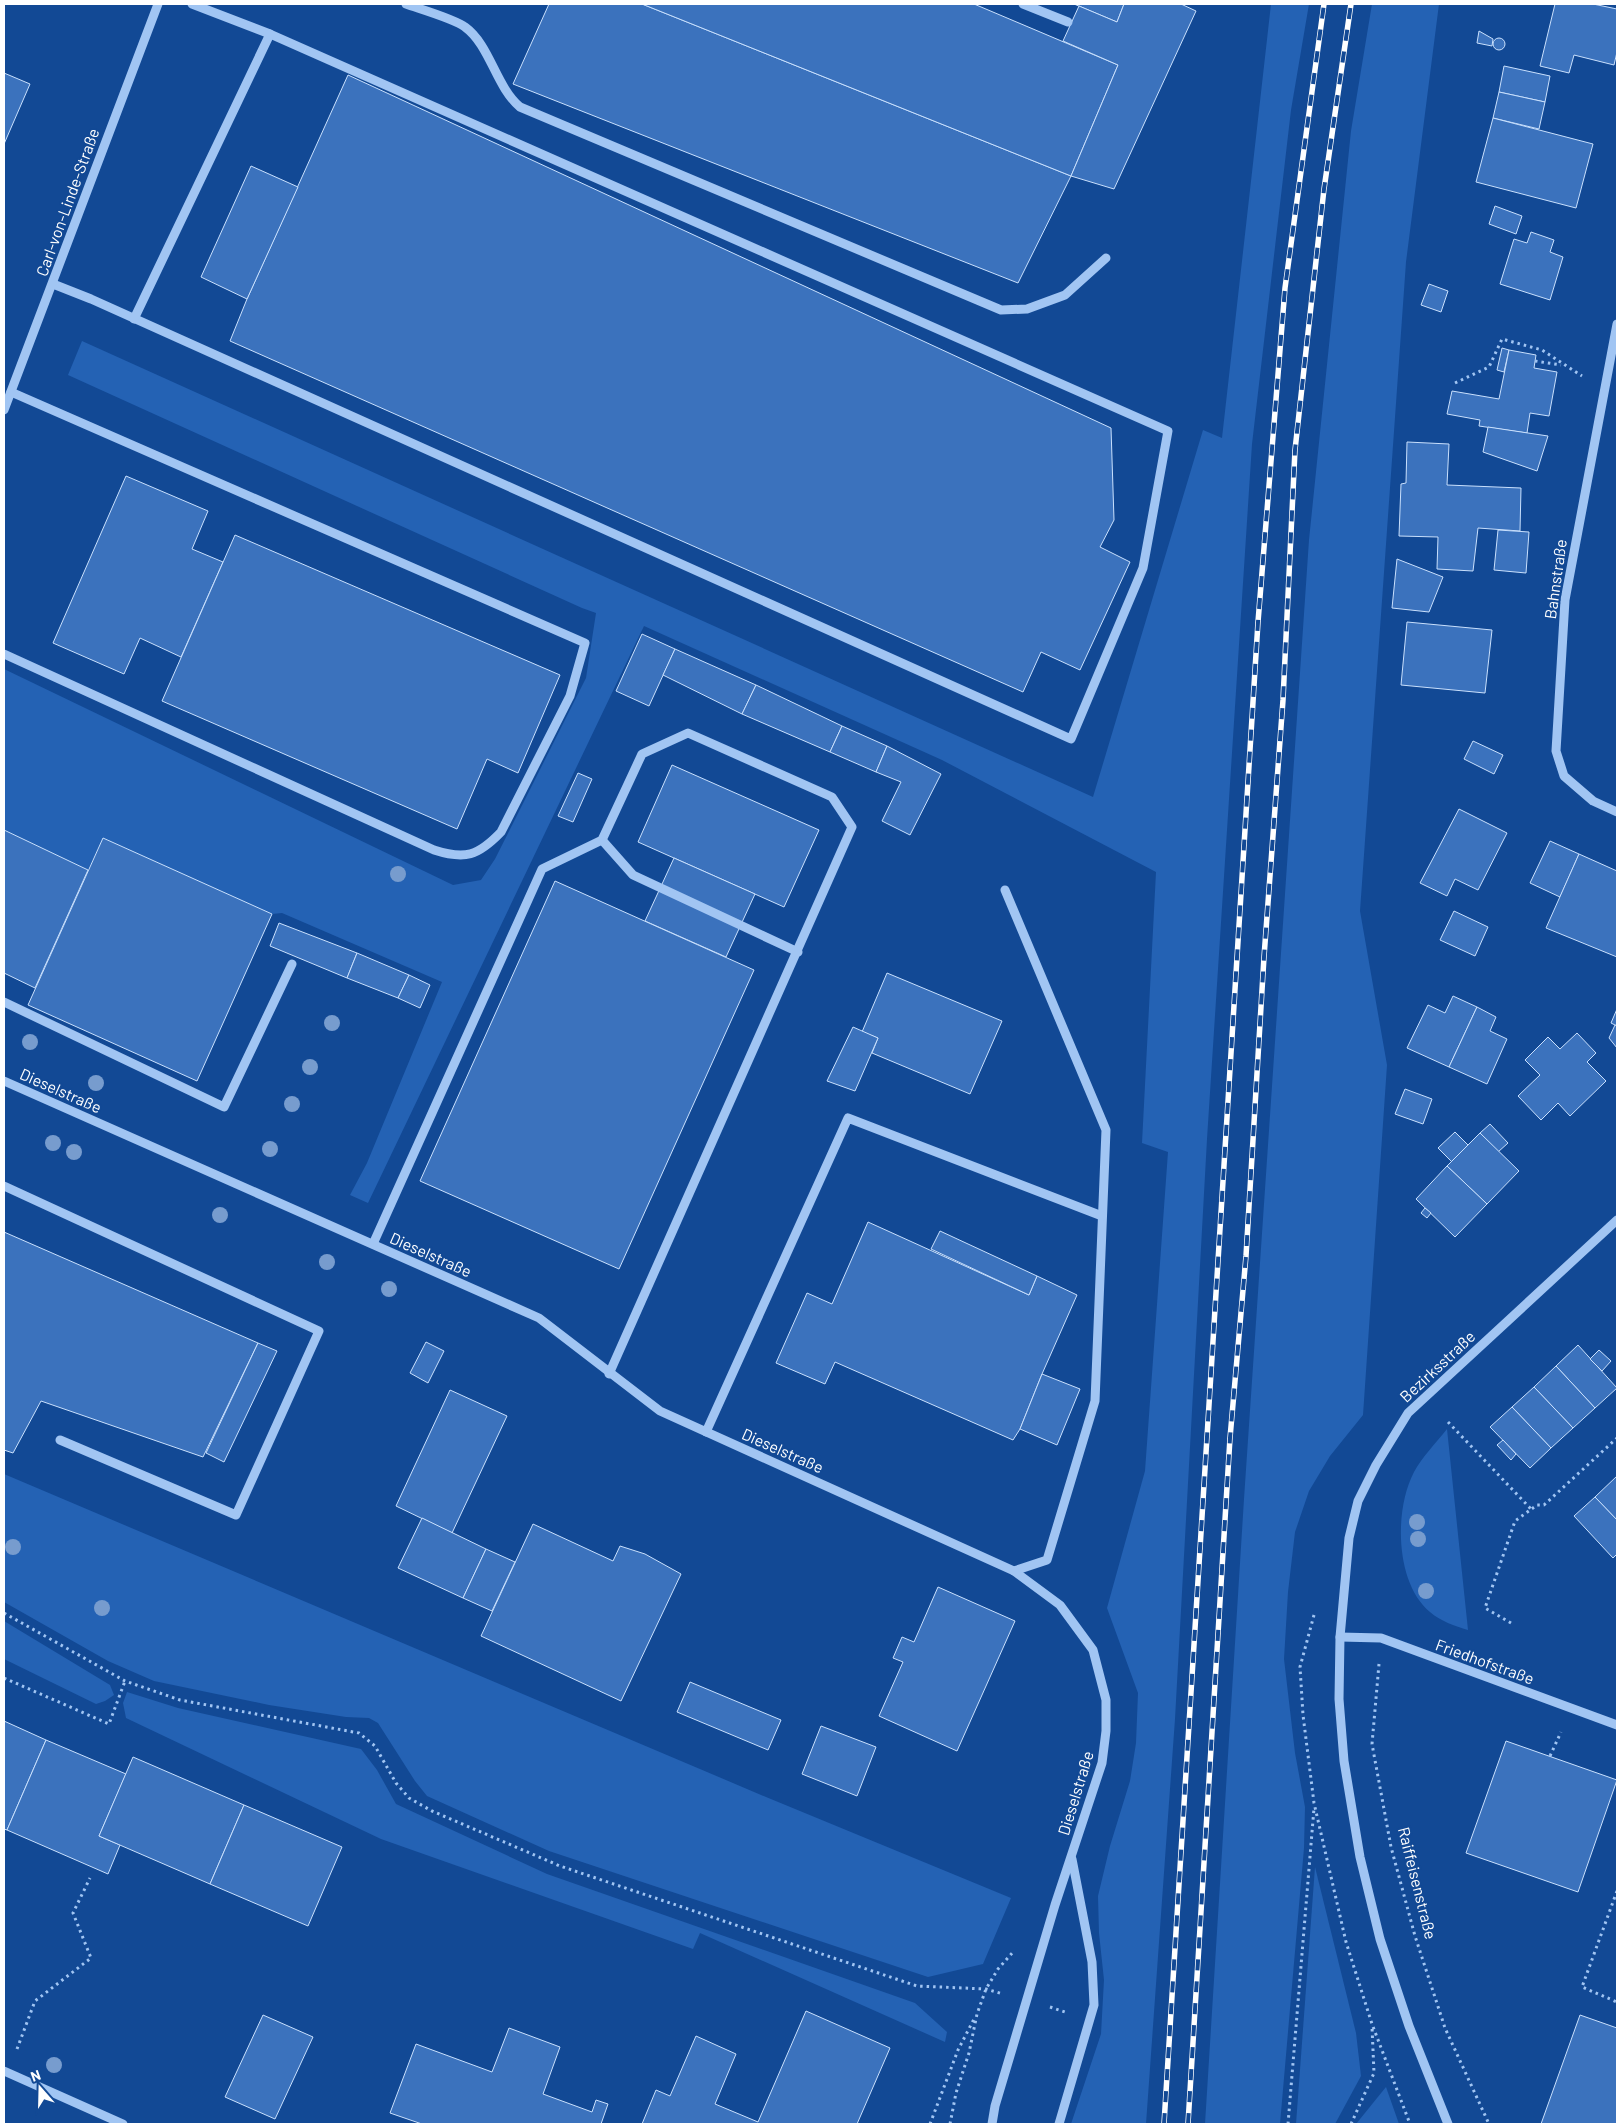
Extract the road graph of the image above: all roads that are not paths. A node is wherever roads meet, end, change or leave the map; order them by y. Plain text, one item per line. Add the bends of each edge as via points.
1 (158, 4) edge
2 (192, 4) edge
3 (406, 4) edge
4 (1023, 4) edge
5 (1068, 22) dead end
6 (270, 34) junction
7 (1106, 258) dead end
8 (53, 284) junction
9 (134, 319) junction
10 (1617, 324) edge
11 (11, 392) junction
12 (4, 410) edge
13 (4, 654) edge
14 (1617, 812) edge
15 (602, 840) junction
16 (1005, 890) dead end
17 (798, 952) junction
18 (292, 964) dead end
19 (4, 1002) edge
20 (4, 1081) edge
21 (4, 1186) edge
22 (1102, 1216) junction
23 (1617, 1220) edge
24 (374, 1244) junction
25 (610, 1374) junction
26 (706, 1432) junction
27 (60, 1440) dead end
28 (1014, 1571) junction
29 (1340, 1637) junction
30 (1617, 1725) edge
31 (1071, 1856) junction
32 (6, 2072) edge
33 (122, 2124) edge
34 (992, 2124) edge
35 (1059, 2124) edge
36 (1448, 2124) edge

1 - 8 street, Carl-von-Linde-Straße
2 - 6 street
3 - 7 street via 465,27 482,46 509,98 520,107 1001,310 1027,309 1065,295
4 - 5 street
6 - 9 street
6 - 9 street via 1168,431 1143,568 1071,739
8 - 9 street
8 - 11 street, Carl-von-Linde-Straße
10 - 14 street, Bahnstraße via 1565,600 1556,751 1564,776 1593,801
11 - 12 street, Carl-von-Linde-Straße
11 - 13 street via 585,643 570,696 501,832 477,852 455,857
15 - 17 street via 633,875
15 - 17 street via 642,754 688,732 832,797 852,827
15 - 24 street via 542,869
16 - 22 street via 1106,1130
17 - 25 street
18 - 19 street via 224,1107
20 - 24 street, Dieselstraße
21 - 27 street via 319,1331 236,1515
22 - 26 street via 848,1118
22 - 28 street via 1095,1401 1047,1560
23 - 29 street, Bezirksstraße via 1408,1414 1358,1501 1349,1538
24 - 25 street, Dieselstraße via 539,1318
25 - 26 street, Dieselstraße via 660,1411
26 - 28 street, Dieselstraße
28 - 31 street, Dieselstraße via 1060,1605 1093,1650 1106,1700 1102,1763
29 - 30 street, Friedhofstraße via 1381,1638
29 - 36 street via 1339,1699 1344,1762 1360,1857 1380,1939 1397,1991
31 - 34 street, Dieselstraße
31 - 35 street via 1092,1962 1094,2005
32 - 33 street

